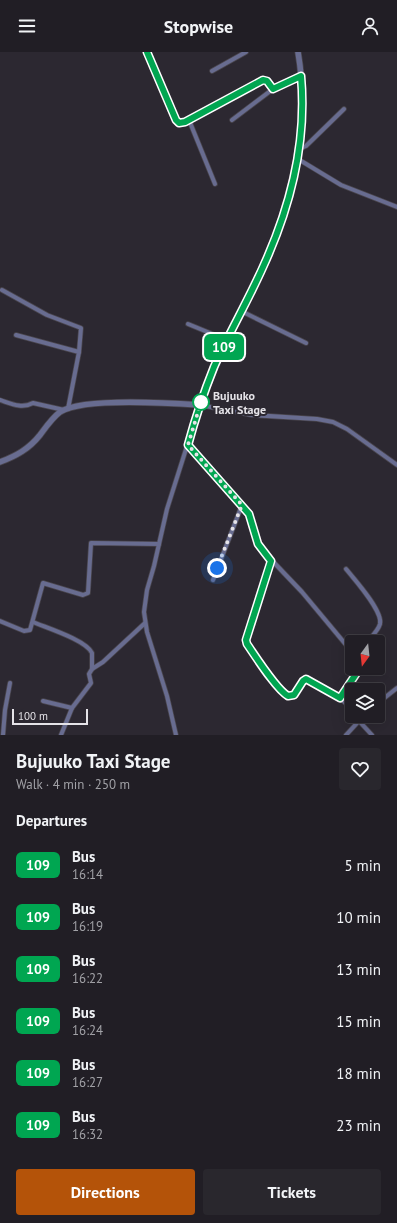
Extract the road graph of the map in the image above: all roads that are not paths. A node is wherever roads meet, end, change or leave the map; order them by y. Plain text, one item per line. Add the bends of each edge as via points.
1 (147, 52) edge
2 (246, 52) edge
3 (298, 52) edge
4 (212, 71) dead end
5 (301, 76) junction
6 (273, 89) junction
7 (344, 109) dead end
8 (189, 120) junction
9 (232, 120) dead end
10 (299, 149) junction
11 (298, 159) junction
12 (215, 184) dead end
13 (397, 207) edge
14 (2, 290) dead end
15 (240, 311) junction
16 (188, 324) dead end
17 (16, 335) dead end
18 (227, 340) junction
19 (306, 343) dead end
20 (79, 352) junction
21 (0, 400) edge
22 (200, 405) junction
23 (66, 409) junction
24 (188, 445) junction
25 (0, 462) edge
26 (397, 465) edge
27 (242, 505) junction
28 (159, 544) junction
29 (271, 561) junction
30 (346, 570) dead end
31 (213, 580) dead end
32 (0, 621) edge
33 (33, 622) junction
34 (145, 623) junction
35 (372, 635) edge
36 (345, 644) edge
37 (92, 668) junction
38 (355, 675) edge
39 (10, 683) dead end
40 (397, 688) edge
41 (385, 697) edge
42 (340, 698) junction
43 (43, 701) dead end
44 (345, 703) edge
45 (72, 708) junction
46 (357, 723) edge
47 (361, 723) edge
48 (3, 735) edge
49 (61, 735) edge
50 (176, 735) edge
51 (346, 735) edge
52 (372, 735) edge

1 - 8 street via 176,120 182,123
2 - 4 street
3 - 5 street
5 - 6 street
5 - 10 street via 302,126
6 - 8 street via 263,80
6 - 9 street
7 - 10 street via 306,146
8 - 12 street
10 - 11 street
11 - 13 street via 341,185
11 - 15 street via 273,244
14 - 20 street via 47,315 81,328
15 - 18 street
15 - 19 street
16 - 18 street
17 - 20 street
18 - 22 street
20 - 23 street
21 - 23 street via 26,407 33,402
22 - 23 street via 115,402
22 - 24 street
22 - 26 street via 252,415 333,422
23 - 25 street via 52,419 26,449
24 - 27 street
24 - 28 street via 167,509
27 - 29 street via 251,518 258,544
27 - 31 street
28 - 33 street via 91,543 88,593 82,595 43,583
28 - 34 street via 147,590
29 - 36 street via 302,592
29 - 42 street via 246,637 247,644 286,695 294,695 306,679
30 - 35 street via 379,614 380,623
32 - 33 street via 24,631 30,630
33 - 37 street via 74,639 91,650
34 - 37 street via 103,662
34 - 50 street
37 - 45 street via 89,674 91,683
38 - 42 street
39 - 48 street
40 - 41 street
42 - 44 street
43 - 45 street
45 - 49 street
46 - 51 street
47 - 52 street

